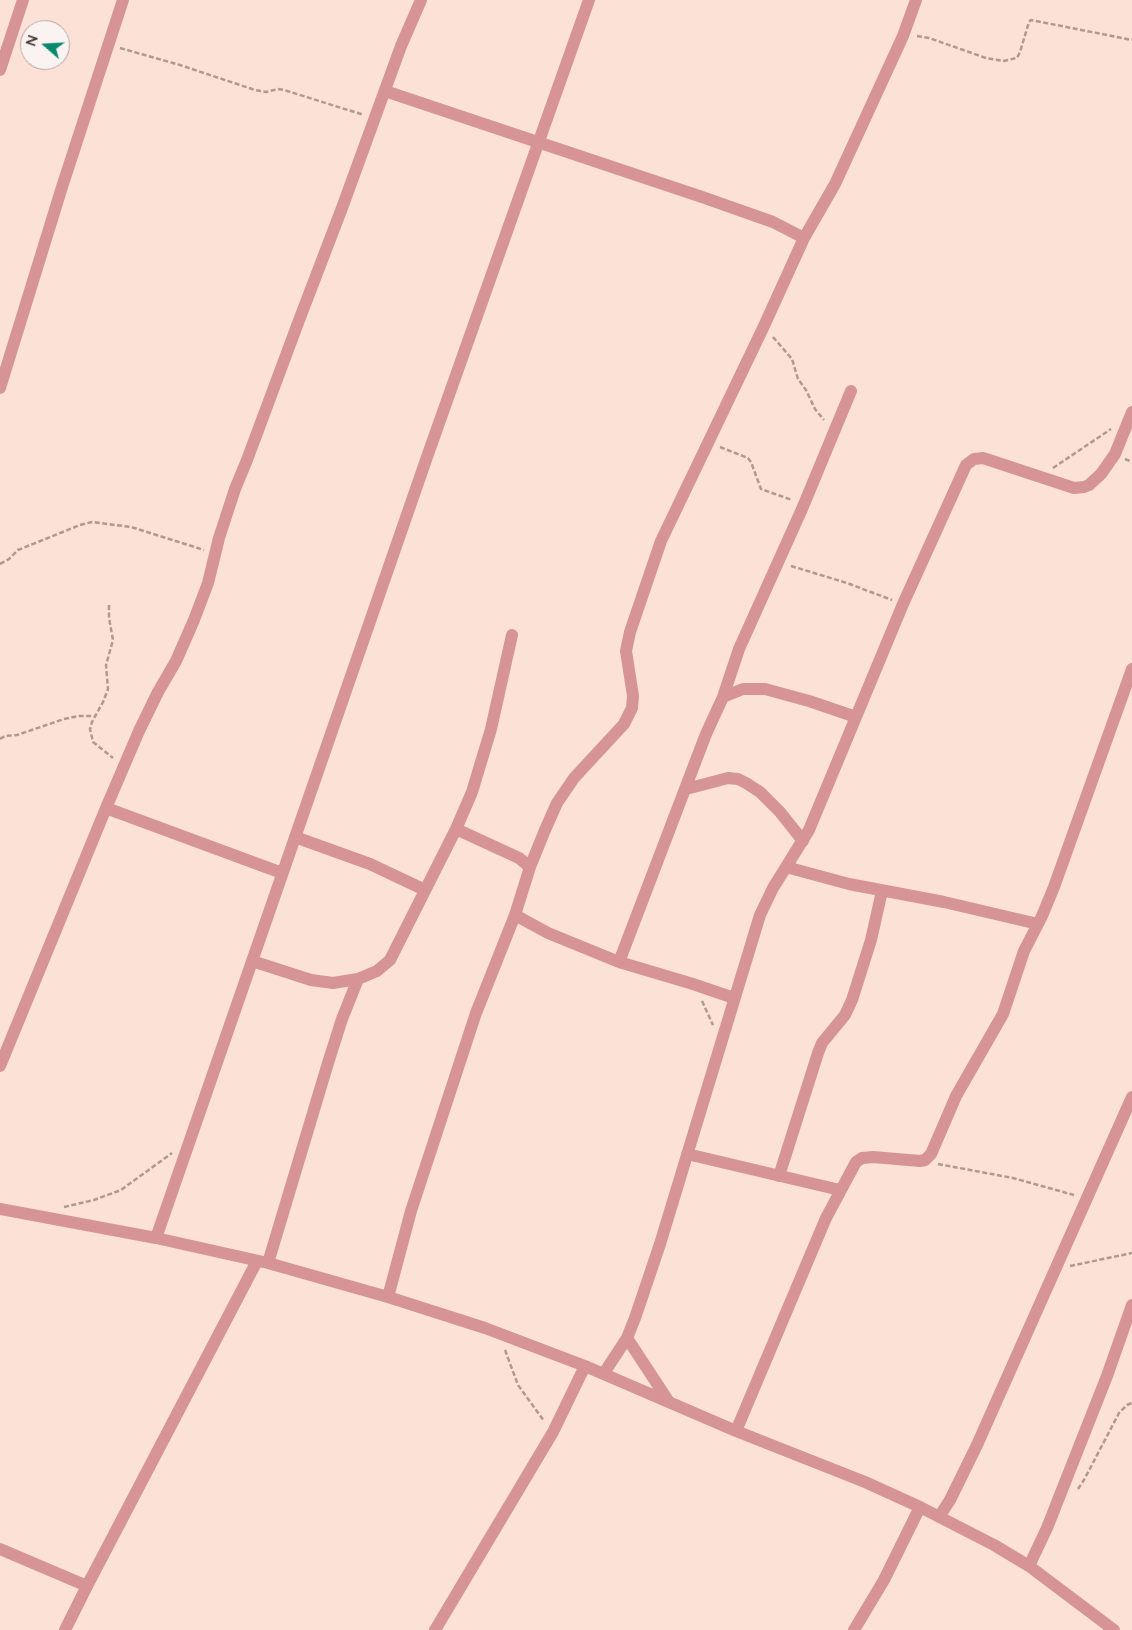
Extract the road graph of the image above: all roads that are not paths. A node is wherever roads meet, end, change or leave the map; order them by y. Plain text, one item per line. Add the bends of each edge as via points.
1 (23, 0) edge
2 (123, 0) edge
3 (421, 0) edge
4 (589, 0) edge
5 (916, 0) edge
6 (0, 70) edge
7 (385, 91) junction
8 (539, 142) junction
9 (804, 238) junction
10 (0, 388) edge
11 (851, 391) dead end
12 (1131, 414) edge
13 (512, 635) dead end
14 (1132, 669) edge
15 (723, 697) junction
16 (856, 717) junction
17 (686, 789) junction
18 (106, 808) junction
19 (456, 829) junction
20 (295, 837) junction
21 (803, 840) junction
22 (530, 867) junction
23 (786, 867) junction
24 (282, 873) junction
25 (425, 890) junction
26 (882, 891) junction
27 (514, 916) junction
28 (1038, 924) junction
29 (252, 961) junction
30 (619, 962) junction
31 (358, 979) junction
32 (734, 998) junction
33 (0, 1066) edge
34 (1132, 1097) edge
35 (687, 1154) junction
36 (778, 1176) junction
37 (840, 1190) junction
38 (0, 1209) edge
39 (156, 1238) junction
40 (263, 1262) junction
41 (388, 1297) junction
42 (1132, 1305) edge
43 (627, 1338) junction
44 (585, 1366) junction
45 (604, 1373) junction
46 (669, 1402) junction
47 (736, 1431) junction
48 (920, 1507) junction
49 (938, 1517) junction
50 (0, 1549) edge
51 (1029, 1566) junction
52 (86, 1586) junction
53 (65, 1630) edge
54 (434, 1630) edge
55 (854, 1630) edge
56 (1114, 1630) edge

1 - 6 street
2 - 10 street
3 - 7 street
4 - 8 street
5 - 9 street via 903,36 835,184
7 - 8 street
7 - 18 street via 234,490 208,582 184,646 158,692
8 - 9 street via 773,222
8 - 20 street
9 - 22 street via 661,540 626,651 632,708 624,724 574,778 557,803
11 - 15 street via 742,641
12 - 16 street via 1115,454 1101,474 1084,488 1074,488 983,458 969,462 903,604
13 - 19 street via 484,755
14 - 28 street
15 - 16 street via 743,689 765,689
15 - 17 street
16 - 21 street
17 - 21 street via 728,778 738,779 760,792
17 - 30 street
18 - 24 street
18 - 33 street
19 - 22 street via 519,858
19 - 25 street
20 - 24 street
20 - 25 street via 370,864
21 - 23 street
22 - 27 street
23 - 26 street
23 - 32 street via 760,916
24 - 29 street
25 - 31 street via 390,960 377,971
26 - 28 street
26 - 36 street via 852,1000 846,1015 818,1053
27 - 30 street
27 - 41 street via 476,1013 421,1179
28 - 37 street via 1020,961 1003,1014 956,1096 931,1154 925,1160 862,1158 856,1162
29 - 31 street via 311,980 333,983
29 - 39 street
30 - 32 street
31 - 40 street
32 - 35 street
34 - 49 street via 962,1478
35 - 36 street
35 - 43 street
36 - 37 street
37 - 47 street
38 - 39 street
39 - 40 street
40 - 41 street
40 - 52 street
41 - 44 street
42 - 51 street via 1107,1376
43 - 45 street
43 - 46 street
44 - 45 street
44 - 54 street via 553,1432
45 - 46 street
46 - 47 street
47 - 48 street
48 - 49 street
48 - 55 street
49 - 51 street
50 - 52 street
51 - 56 street
52 - 53 street

